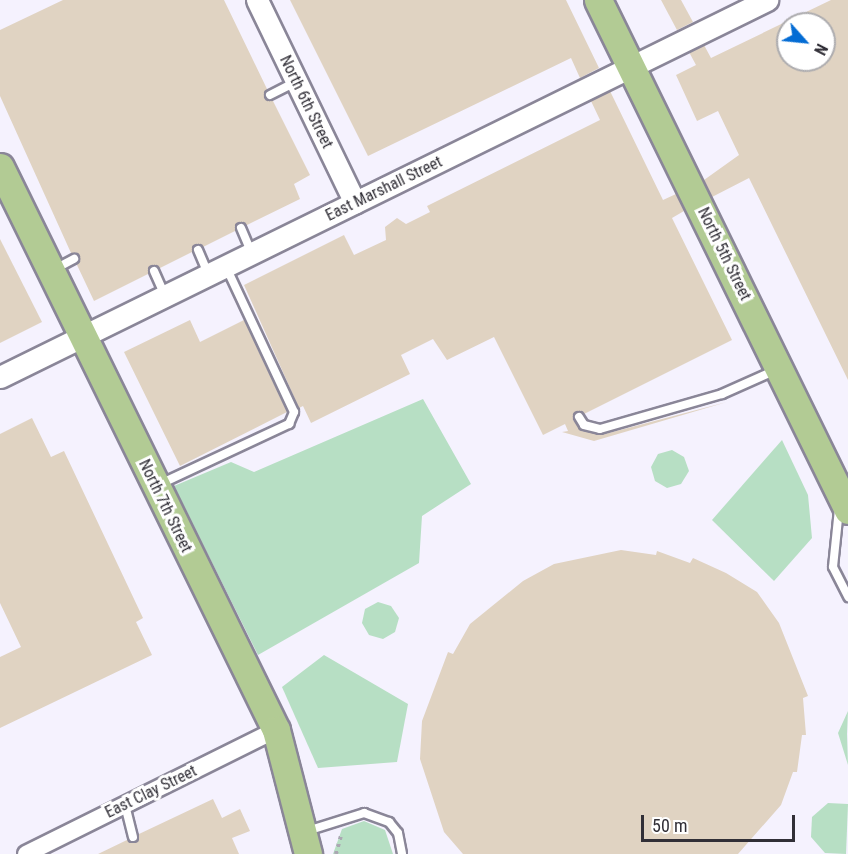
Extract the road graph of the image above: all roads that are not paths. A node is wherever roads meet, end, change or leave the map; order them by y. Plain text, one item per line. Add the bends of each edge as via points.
1 (257, 0) edge
2 (598, 0) edge
3 (767, 0) edge
4 (629, 69) junction
5 (296, 82) junction
6 (270, 95) dead end
7 (0, 166) edge
8 (355, 203) junction
9 (241, 228) dead end
10 (198, 250) dead end
11 (252, 254) junction
12 (74, 259) dead end
13 (154, 271) dead end
14 (217, 271) junction
15 (50, 272) junction
16 (165, 296) junction
17 (81, 338) junction
18 (779, 368) junction
19 (0, 377) edge
20 (579, 417) dead end
21 (155, 486) junction
22 (844, 503) edge
23 (848, 597) edge
24 (276, 730) junction
25 (125, 805) junction
26 (133, 837) dead end
27 (304, 844) edge
28 (26, 854) edge
29 (402, 854) edge

1 - 5 street, North 6th Street
2 - 4 main road, North 5th Street
3 - 4 street, East Marshall Street
4 - 8 street, East Marshall Street
4 - 18 main road, North 5th Street
5 - 6 lane
5 - 8 street, North 6th Street
7 - 15 main road, North 7th Street via 13,205
8 - 11 street, East Marshall Street
9 - 11 lane
10 - 14 lane
11 - 14 street, East Marshall Street
12 - 15 lane
13 - 16 lane
14 - 16 street, East Marshall Street
14 - 21 lane via 294,412 289,423
15 - 17 main road, North 7th Street
16 - 17 street, East Marshall Street
17 - 19 street, East Marshall Street
17 - 21 main road, North 7th Street
18 - 20 lane via 722,394 600,429 585,425
18 - 22 main road, North 5th Street
21 - 24 main road, North 7th Street
22 - 23 lane via 833,559
24 - 25 street, East Clay Street
24 - 27 main road, North 7th Street
25 - 26 lane
25 - 28 street, East Clay Street
27 - 29 lane via 364,813 389,822 398,833

